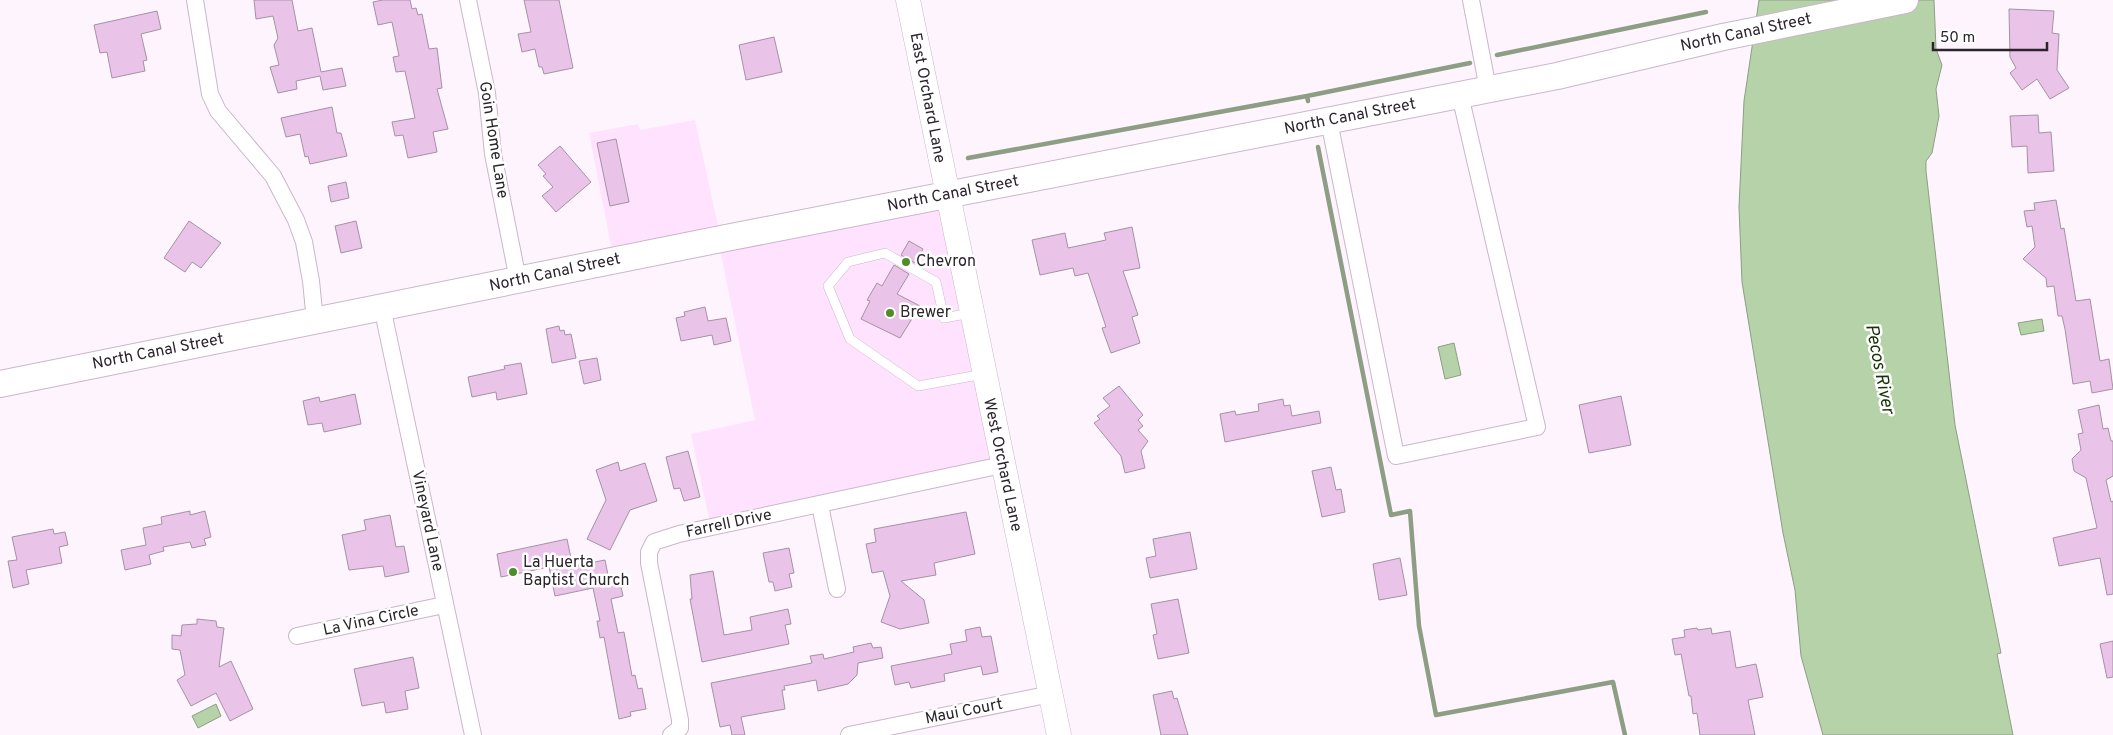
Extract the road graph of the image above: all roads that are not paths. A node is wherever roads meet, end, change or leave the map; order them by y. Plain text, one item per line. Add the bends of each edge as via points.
1 (195, 0) edge
2 (468, 0) edge
3 (908, 0) edge
4 (1471, 0) edge
5 (1905, 0) edge
6 (1488, 89) junction
7 (1460, 95) junction
8 (1329, 121) junction
9 (947, 195) junction
10 (518, 280) junction
11 (382, 307) junction
12 (972, 313) junction
13 (315, 321) junction
14 (984, 374) junction
15 (0, 384) edge
16 (1002, 465) junction
17 (820, 505) junction
18 (837, 590) dead end
19 (444, 606) junction
20 (297, 636) dead end
21 (1051, 694) junction
22 (473, 735) edge
23 (671, 735) edge
24 (849, 735) edge
25 (1058, 735) edge

1 - 13 street via 210,94 218,111 273,176 296,220 304,242
2 - 10 street, Goin Home Lane
3 - 9 street, East Orchard Lane
4 - 6 street
5 - 6 main road, North Canal Street
6 - 7 main road, North Canal Street
7 - 8 main road, North Canal Street
7 - 8 street via 1537,427 1396,456
8 - 9 main road, North Canal Street
9 - 10 main road, North Canal Street
9 - 12 street, West Orchard Lane
10 - 11 main road, North Canal Street
11 - 13 main road, North Canal Street
11 - 19 street, Vineyard Lane
12 - 14 street, West Orchard Lane
12 - 14 lane via 944,318 936,282 886,253 848,262 828,286 850,339 918,386
13 - 15 main road, North Canal Street
14 - 16 street, West Orchard Lane
16 - 17 street, Farrell Drive
16 - 21 street, West Orchard Lane
17 - 18 street
17 - 23 street, Farrell Drive via 660,539 650,546 649,563 680,720 680,728
19 - 20 street, La Vina Circle
19 - 22 street, Vineyard Lane
21 - 24 street, Maui Court
21 - 25 street, West Orchard Lane

